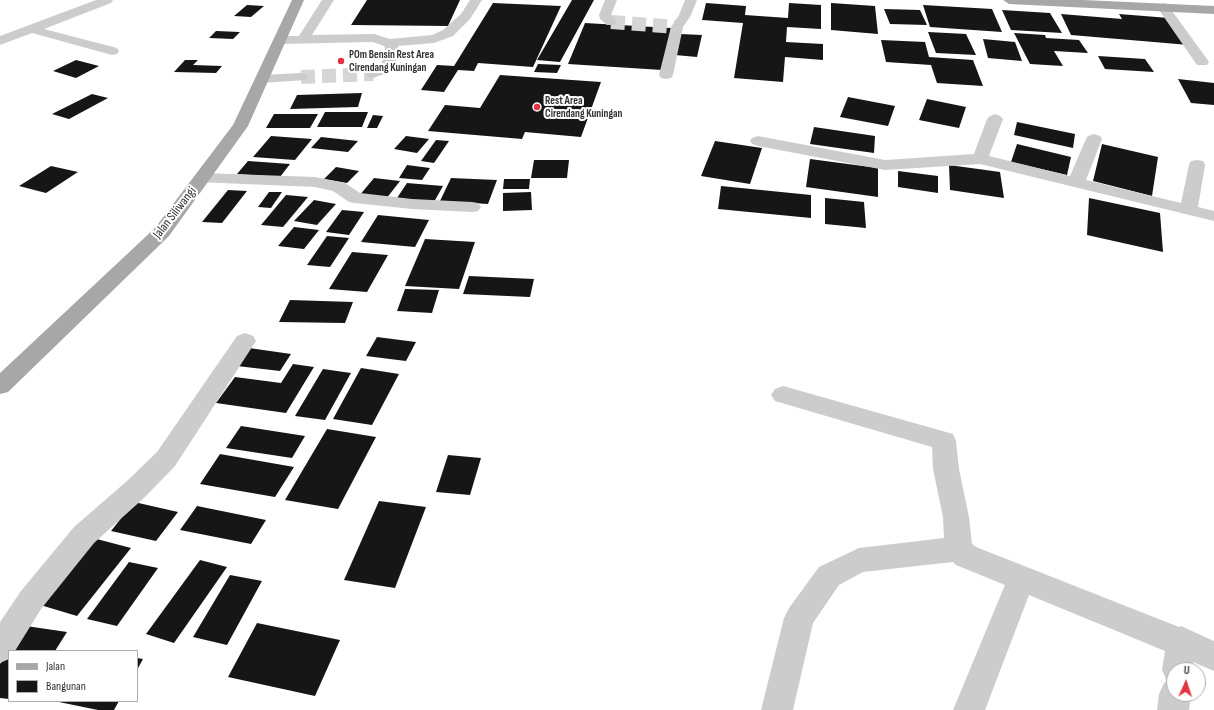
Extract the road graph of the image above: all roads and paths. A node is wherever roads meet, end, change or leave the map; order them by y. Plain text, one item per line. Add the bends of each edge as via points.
1 (107, 0) edge
2 (298, 0) edge
3 (328, 0) edge
4 (476, 0) edge
5 (611, 0) edge
6 (690, 0) edge
7 (1009, 0) edge
8 (1163, 7) junction
9 (1214, 10) edge
10 (611, 22) dead end
11 (31, 29) junction
12 (303, 39) junction
13 (280, 40) junction
14 (0, 41) edge
15 (389, 43) junction
16 (112, 51) dead end
17 (1202, 62) dead end
18 (373, 74) tunnel mouth
19 (666, 75) dead end
20 (301, 78) tunnel mouth
21 (262, 79) junction
22 (996, 119) dead end
23 (1094, 139) dead end
24 (758, 141) dead end
25 (980, 159) junction
26 (1197, 165) dead end
27 (203, 178) junction
28 (1076, 183) junction
29 (472, 207) dead end
30 (1189, 210) junction
31 (1214, 216) edge
32 (245, 341) dead end
33 (0, 386) edge
34 (783, 395) dead end
35 (959, 549) junction
36 (1021, 579) junction
37 (1181, 641) junction
38 (0, 648) edge
39 (1214, 656) edge
40 (1179, 662) edge
41 (777, 710) edge
42 (969, 710) edge

1 - 11 street
2 - 13 main road, Jalan Siliwangi
3 - 12 street
4 - 15 street via 466,16 448,33 434,39
5 - 10 street via 605,14 606,19
6 - 19 street via 685,15 677,27
7 - 8 main road
8 - 9 main road
8 - 17 street
11 - 14 street
11 - 16 street
12 - 13 street
12 - 15 street via 374,38
13 - 21 main road, Jalan Siliwangi
15 - 18 street via 392,48 388,68
20 - 21 street
21 - 27 main road, Jalan Siliwangi via 240,126
22 - 25 street
23 - 28 street
24 - 25 street via 885,165
25 - 28 street
26 - 30 street
27 - 29 street via 314,182 339,187 355,198
27 - 33 main road, Jalan Siliwangi via 162,232
28 - 30 street
30 - 31 street
32 - 38 street via 166,459 84,535 31,600
34 - 35 street via 944,441
35 - 36 street via 980,563
35 - 41 street via 859,560 829,576 800,618
36 - 37 street
36 - 42 street
37 - 39 street
37 - 40 street

